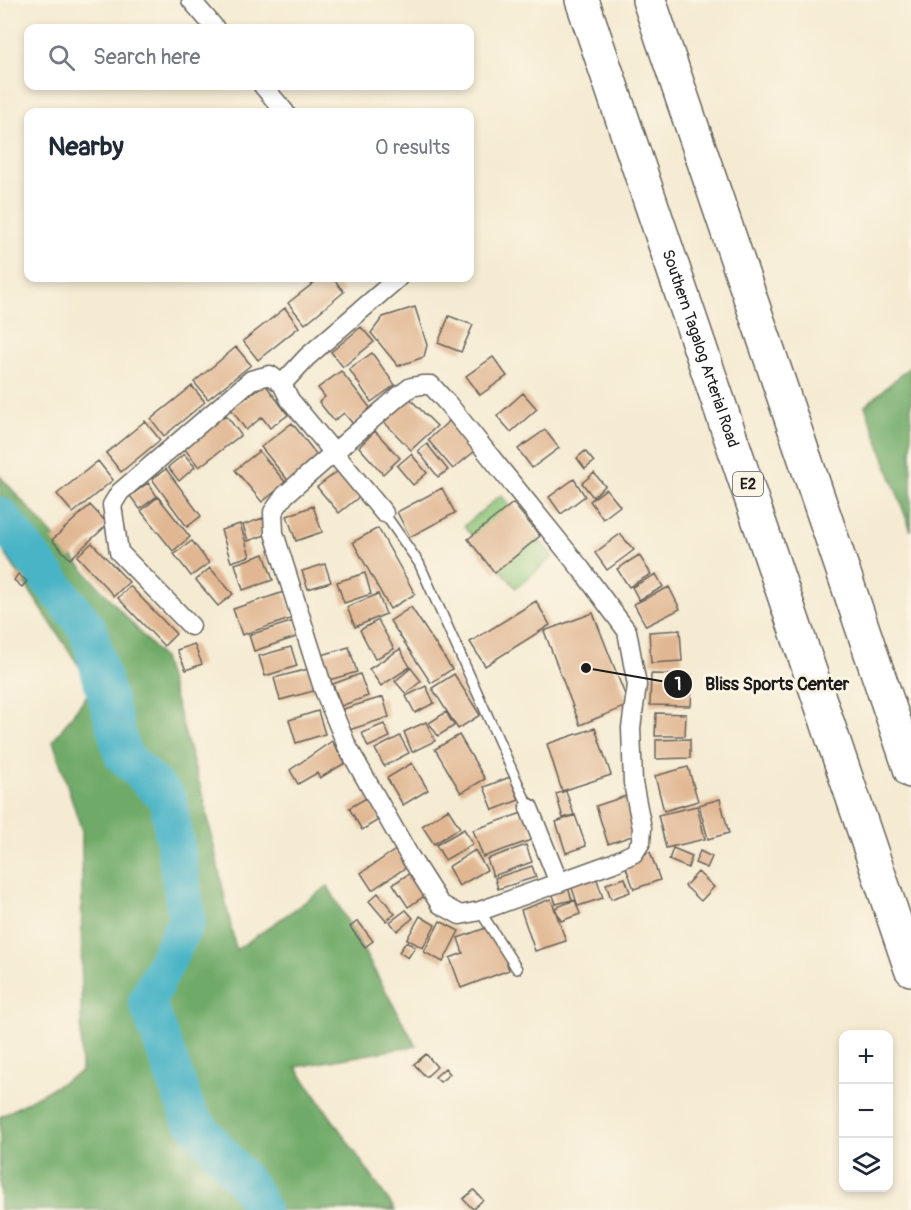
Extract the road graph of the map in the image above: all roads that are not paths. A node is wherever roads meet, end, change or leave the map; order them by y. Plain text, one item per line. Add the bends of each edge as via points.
1 (191, 0) edge
2 (582, 0) edge
3 (649, 0) edge
4 (212, 24) edge
5 (266, 90) edge
6 (282, 108) edge
7 (393, 282) edge
8 (282, 384) junction
9 (333, 453) junction
10 (384, 513) joint
11 (190, 626) dead end
12 (911, 771) edge
13 (529, 808) joint
14 (559, 883) junction
15 (480, 911) junction
16 (518, 969) dead end
17 (911, 969) edge

1 - 4 street
2 - 17 highway, Southern Tagalog Arterial Road / E2
3 - 12 highway
5 - 6 street
7 - 8 street via 307,357
8 - 9 street via 290,400
8 - 11 street via 270,375 251,380 120,492 112,505 119,552
9 - 10 street
9 - 14 street via 411,387 431,385 627,631 637,685 630,728 641,842 633,853 613,863
9 - 15 street via 285,495 273,512 274,533 319,677 347,746 440,904 460,915
10 - 13 lane via 419,563
13 - 14 street
14 - 15 street
15 - 16 lane

